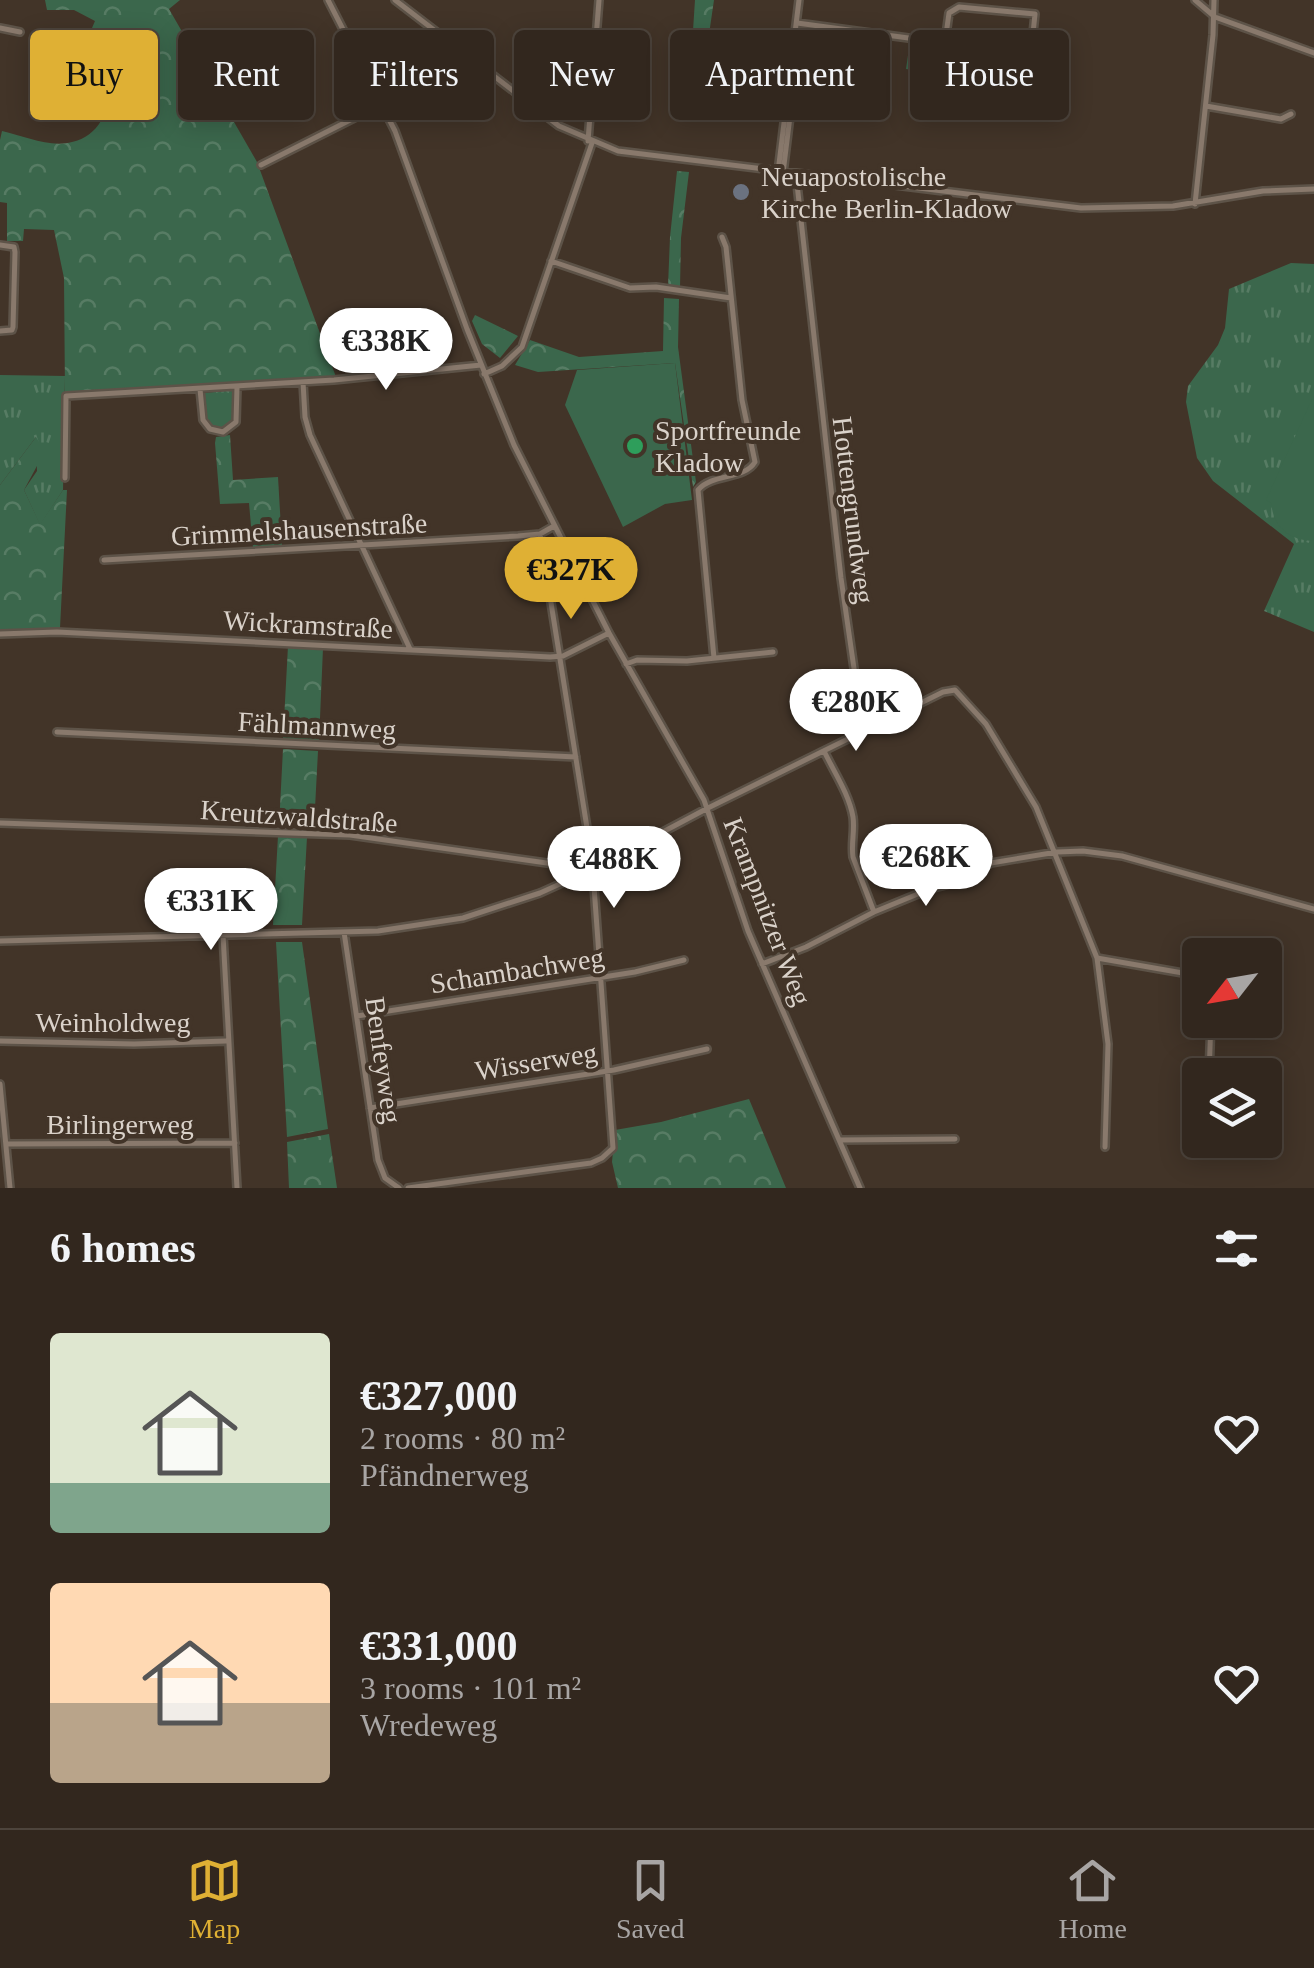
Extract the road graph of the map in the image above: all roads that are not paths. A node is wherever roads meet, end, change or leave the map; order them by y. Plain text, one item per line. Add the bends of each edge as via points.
1 (328, 0) edge
2 (599, 0) edge
3 (799, 0) edge
4 (1195, 0) edge
5 (1214, 0) edge
6 (398, 1) edge
7 (987, 4) edge
8 (1215, 17) junction
9 (797, 24) junction
10 (0, 28) edge
11 (344, 30) edge
12 (947, 30) edge
13 (1033, 30) edge
14 (20, 32) dead end
15 (910, 38) edge
16 (1314, 53) edge
17 (1206, 106) junction
18 (1291, 114) dead end
19 (350, 120) edge
20 (389, 120) edge
21 (590, 142) junction
22 (260, 165) dead end
23 (780, 172) junction
24 (796, 174) junction
25 (1314, 189) edge
26 (1194, 204) junction
27 (722, 238) dead end
28 (0, 245) edge
29 (551, 261) junction
30 (731, 298) junction
31 (0, 331) edge
32 (481, 366) junction
33 (484, 374) junction
34 (303, 382) junction
35 (237, 386) junction
36 (200, 389) junction
37 (65, 478) dead end
38 (554, 526) junction
39 (540, 534) junction
40 (362, 545) junction
41 (104, 560) dead end
42 (609, 632) junction
43 (0, 634) edge
44 (410, 649) junction
45 (773, 652) dead end
46 (559, 656) junction
47 (714, 658) junction
48 (626, 664) junction
49 (864, 731) junction
50 (57, 732) dead end
51 (824, 751) junction
52 (576, 757) junction
53 (708, 808) junction
54 (0, 823) edge
55 (1056, 852) junction
56 (593, 870) junction
57 (1314, 908) edge
58 (874, 912) junction
59 (344, 932) junction
60 (223, 935) junction
61 (0, 941) edge
62 (1098, 958) junction
63 (684, 960) dead end
64 (762, 964) junction
65 (1182, 973) edge
66 (601, 978) junction
67 (357, 1016) junction
68 (0, 1041) edge
69 (226, 1041) junction
70 (707, 1049) dead end
71 (608, 1070) junction
72 (0, 1084) edge
73 (370, 1108) junction
74 (955, 1139) dead end
75 (839, 1140) junction
76 (234, 1143) junction
77 (6, 1144) junction
78 (1105, 1146) dead end
79 (10, 1188) edge
80 (237, 1188) edge
81 (397, 1188) edge
82 (408, 1188) edge
83 (860, 1188) edge

1 - 11 street, Krampnitzer Weg
2 - 21 street
3 - 9 street
4 - 8 street
5 - 8 street
6 - 21 street via 549,119
7 - 12 street via 954,10
7 - 13 street via 1035,14
8 - 16 street
8 - 17 street
9 - 15 street
9 - 23 street
10 - 14 street
17 - 18 street via 1281,119
17 - 26 street
19 - 22 street
20 - 32 street, Krampnitzer Weg
21 - 23 street via 636,155
21 - 29 street
23 - 24 street
24 - 26 street via 1080,208
24 - 49 street, Hottengrundweg via 840,578
25 - 26 street
27 - 30 street
28 - 31 street via 15,252 12,330
29 - 30 street via 630,288
29 - 33 street via 522,347
30 - 47 street via 754,465 698,490
32 - 33 street, Krampnitzer Weg
32 - 34 street
33 - 38 street, Krampnitzer Weg
34 - 35 street
34 - 40 street via 310,435
35 - 36 street
35 - 36 street via 236,422 222,432 206,425
36 - 37 street via 66,396
38 - 39 street, Grimmelshausenstraße
38 - 42 street, Krampnitzer Weg
39 - 40 street, Grimmelshausenstraße
39 - 46 street
40 - 41 street, Grimmelshausenstraße
40 - 44 street
42 - 46 street, Wickramstraße
42 - 48 street, Krampnitzer Weg
43 - 44 street, Wickramstraße
44 - 46 street, Wickramstraße
45 - 47 street
46 - 52 street
47 - 48 street
48 - 53 street, Krampnitzer Weg
49 - 51 street
49 - 55 street via 956,690 1014,767
50 - 52 street, Fählmannweg
51 - 53 street
51 - 58 street via 851,804 853,857
52 - 56 street
53 - 56 street
53 - 64 street, Krampnitzer Weg
54 - 56 street, Kreutzwaldstraße via 350,835
55 - 57 street via 1122,856
55 - 58 street via 992,863
55 - 62 street
56 - 59 street via 463,918
56 - 66 street
58 - 64 street
59 - 60 street
59 - 67 street, Benfeyweg
60 - 61 street
60 - 69 street
62 - 65 street
62 - 78 street via 1108,1044
63 - 66 street, Schambachweg
64 - 75 street, Krampnitzer Weg
66 - 67 street, Schambachweg
66 - 71 street
67 - 73 street, Benfeyweg
68 - 69 street, Weinholdweg
69 - 76 street
70 - 71 street, Wisserweg
71 - 73 street, Wisserweg
71 - 82 street via 612,1148 602,1158
72 - 77 street
73 - 81 street, Benfeyweg via 380,1168
74 - 75 street
75 - 83 street, Krampnitzer Weg
76 - 77 street, Birlingerweg
76 - 80 street
77 - 79 street

